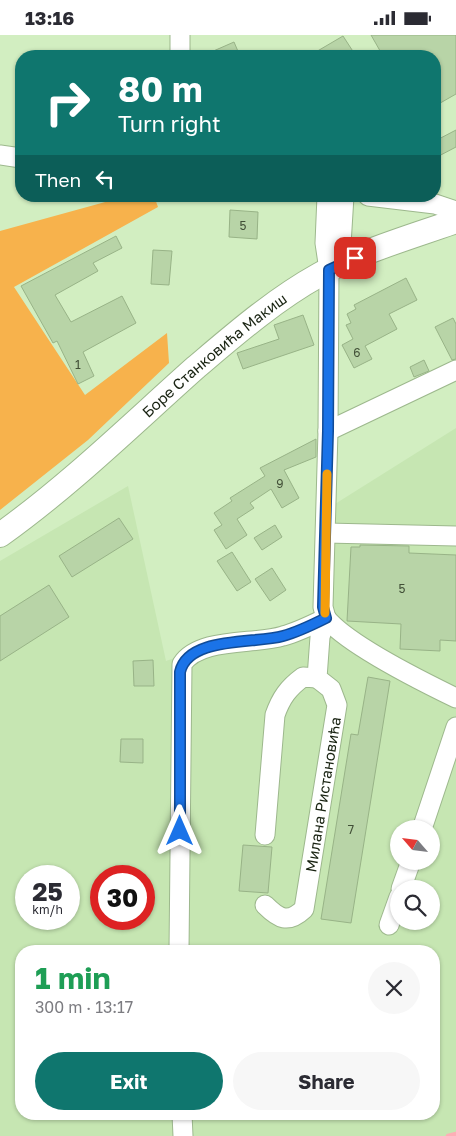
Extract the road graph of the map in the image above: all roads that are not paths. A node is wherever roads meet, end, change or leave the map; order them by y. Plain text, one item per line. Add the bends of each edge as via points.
1 (180, 35) edge
2 (180, 50) edge
3 (0, 155) edge
4 (15, 156) edge
5 (328, 202) edge
6 (344, 202) edge
7 (418, 202) edge
8 (456, 211) edge
9 (456, 221) edge
10 (329, 270) junction
11 (456, 370) edge
12 (328, 431) junction
13 (326, 533) junction
14 (0, 535) edge
15 (456, 536) edge
16 (326, 618) junction
17 (318, 678) junction
18 (456, 698) edge
19 (456, 727) edge
20 (425, 820) edge
21 (265, 835) dead end
22 (265, 905) dead end
23 (179, 945) edge
24 (182, 1120) edge
25 (183, 1136) edge

1 - 2 street
3 - 4 street
5 - 10 street via 325,243
6 - 10 street via 341,245
7 - 8 street
9 - 10 main road, Боре Станковића Макиш
10 - 12 street
10 - 14 main road, Боре Станковића Макиш via 281,299 226,341 50,498
11 - 12 street
12 - 13 street
13 - 15 street
13 - 16 street via 323,607
16 - 17 street via 320,637
16 - 18 street via 377,655
16 - 23 street via 282,637 202,648 182,664
17 - 21 street via 303,677 280,699 275,715
17 - 22 street, Милана Ристановића via 331,689 337,705 304,909 296,917 285,918 275,915
19 - 20 street
24 - 25 street

